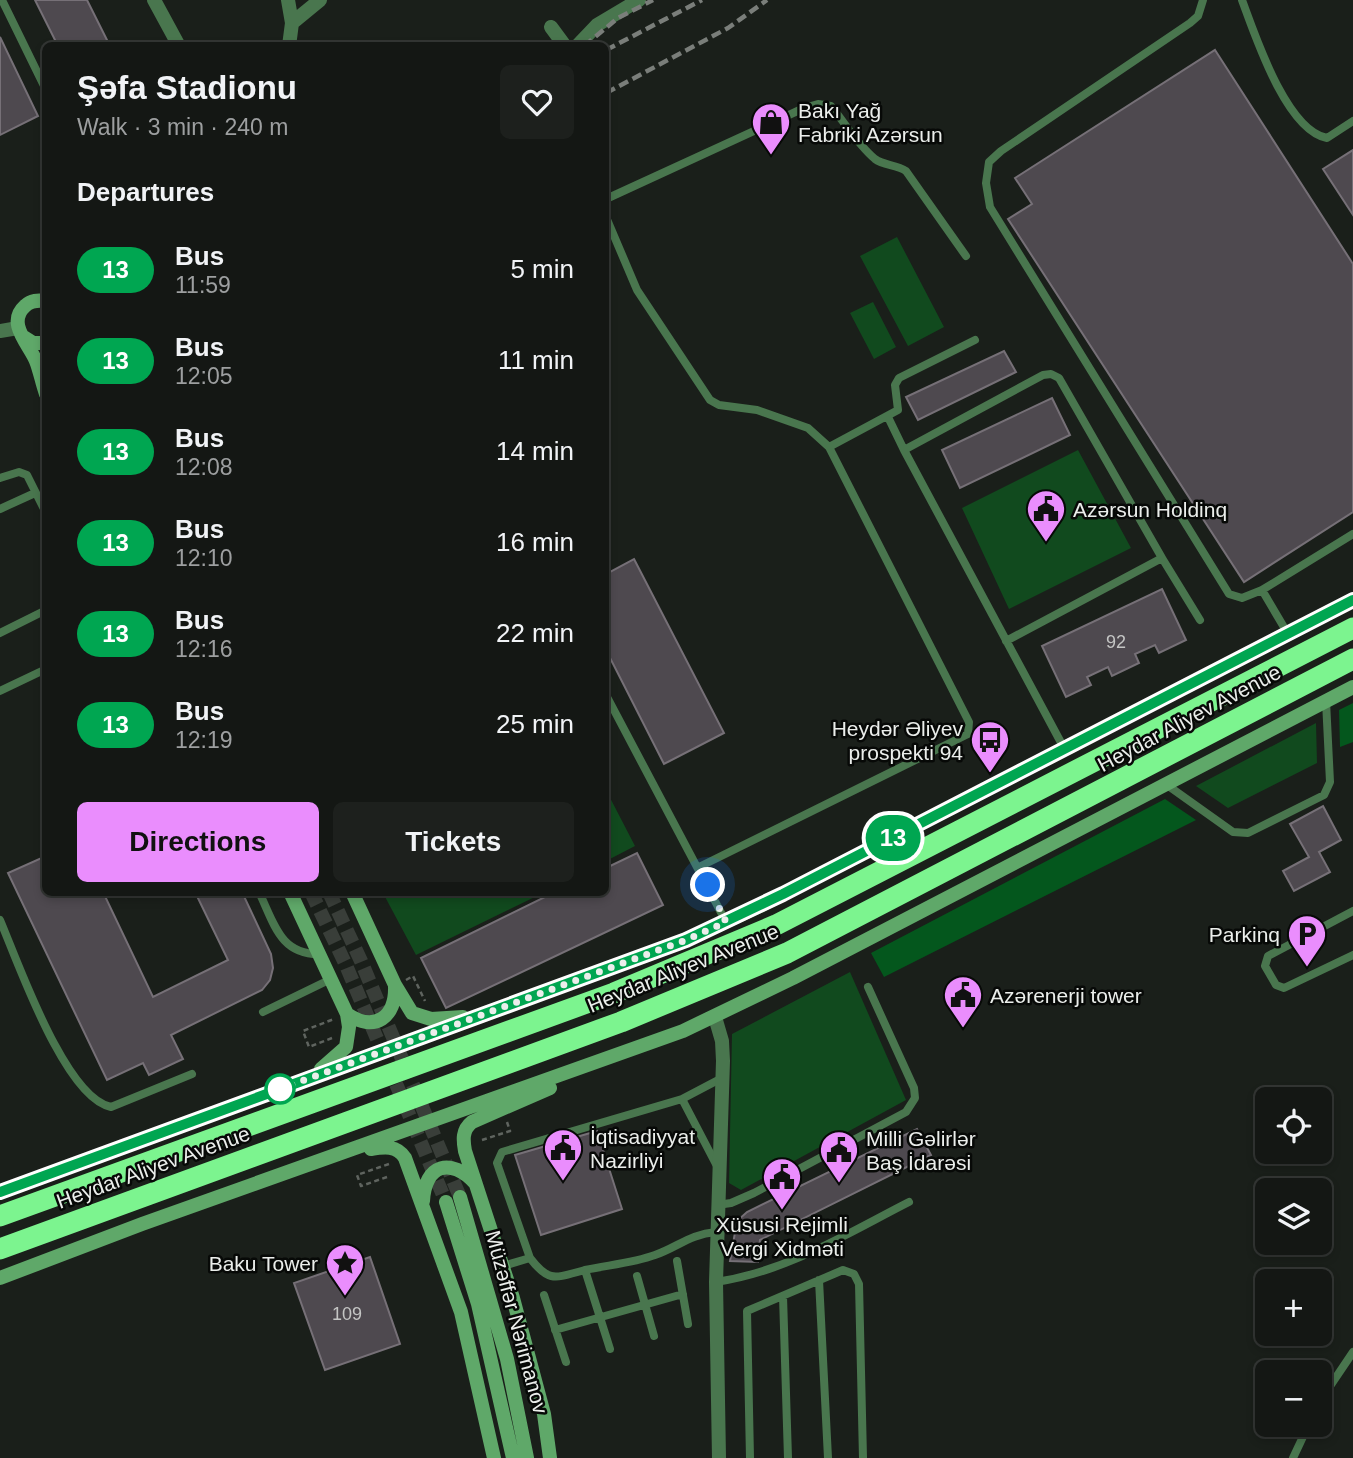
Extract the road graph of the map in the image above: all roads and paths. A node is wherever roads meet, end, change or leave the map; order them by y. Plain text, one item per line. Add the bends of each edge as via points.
1 (2, 0) edge
2 (155, 0) edge
3 (288, 0) edge
4 (320, 0) edge
5 (639, 0) edge
6 (1203, 0) edge
7 (1242, 0) edge
8 (292, 23) junction
9 (551, 27) dead end
10 (177, 42) edge
11 (290, 42) edge
12 (562, 42) edge
13 (581, 42) edge
14 (42, 82) edge
15 (1353, 121) edge
16 (609, 198) edge
17 (609, 224) edge
18 (966, 256) dead end
19 (42, 301) edge
20 (0, 331) edge
21 (20, 331) junction
22 (975, 340) dead end
23 (42, 343) edge
24 (41, 365) edge
25 (888, 418) junction
26 (829, 447) junction
27 (904, 450) junction
28 (0, 478) edge
29 (35, 493) junction
30 (42, 506) edge
31 (0, 509) edge
32 (1353, 534) edge
33 (1162, 558) junction
34 (1262, 590) junction
35 (1353, 600) edge
36 (42, 612) edge
37 (1200, 620) dead end
38 (1353, 628) edge
39 (0, 632) edge
40 (1288, 634) junction
41 (1006, 641) junction
42 (1353, 659) edge
43 (42, 671) edge
44 (1353, 687) edge
45 (0, 691) edge
46 (609, 701) edge
47 (1326, 701) junction
48 (1065, 750) junction
49 (1167, 785) junction
50 (699, 867) junction
51 (261, 896) edge
52 (292, 896) edge
53 (354, 896) edge
54 (1353, 911) edge
55 (0, 919) edge
56 (726, 922) junction
57 (320, 954) junction
58 (1353, 955) edge
59 (413, 976) dead end
60 (331, 979) junction
61 (395, 985) junction
62 (868, 986) dead end
63 (425, 1000) dead end
64 (263, 1013) dead end
65 (347, 1014) junction
66 (486, 1014) junction
67 (715, 1017) junction
68 (683, 1031) junction
69 (341, 1035) dead end
70 (192, 1074) dead end
71 (309, 1078) junction
72 (722, 1078) junction
73 (682, 1099) junction
74 (510, 1131) dead end
75 (482, 1140) dead end
76 (345, 1152) junction
77 (392, 1163) dead end
78 (719, 1170) junction
79 (387, 1177) dead end
80 (478, 1187) junction
81 (0, 1192) edge
82 (909, 1202) dead end
83 (423, 1204) junction
84 (717, 1205) junction
85 (0, 1216) edge
86 (716, 1232) junction
87 (0, 1249) edge
88 (530, 1258) junction
89 (677, 1261) dead end
90 (503, 1266) junction
91 (585, 1270) junction
92 (637, 1276) dead end
93 (0, 1278) edge
94 (819, 1280) junction
95 (716, 1282) junction
96 (683, 1294) junction
97 (544, 1295) dead end
98 (783, 1296) junction
99 (646, 1304) junction
100 (600, 1317) junction
101 (688, 1324) dead end
102 (555, 1330) junction
103 (654, 1336) dead end
104 (610, 1349) dead end
105 (1353, 1352) edge
106 (566, 1362) dead end
107 (1332, 1383) edge
108 (1303, 1437) edge
109 (494, 1458) edge
110 (513, 1458) edge
111 (527, 1458) edge
112 (550, 1458) edge
113 (719, 1458) edge
114 (750, 1458) edge
115 (788, 1458) edge
116 (828, 1458) edge
117 (863, 1458) edge
118 (1293, 1458) edge

1 - 14 lane
2 - 10 street
3 - 8 street
4 - 8 street
5 - 13 street via 607,18
6 - 34 lane via 1198,16 1190,23 1001,151 989,162 986,183 990,207 1229,594 1242,598
7 - 15 lane via 1270,73 1293,112 1315,134 1327,138
8 - 11 street
9 - 12 street
16 - 18 lane via 804,108 831,106 876,159 906,171
17 - 26 lane via 637,290 710,400 808,428
19 - 21 main road via 23,307
20 - 21 street
21 - 23 main road via 33,343
21 - 24 main road
22 - 25 lane via 899,378 895,385 898,411
25 - 26 lane
25 - 27 lane
26 - 50 lane via 970,729 968,734
27 - 33 lane via 1051,374 1059,378
27 - 41 lane
28 - 29 lane via 19,472 27,475
29 - 30 lane
29 - 31 lane
32 - 34 lane
33 - 37 lane
33 - 41 lane
34 - 40 lane
35 - 40 main road
36 - 39 lane
38 - 85 highway, Heydar Aliyev Avenue via 776,925 703,957
40 - 48 main road
41 - 48 lane
42 - 87 highway, Heydar Aliyev Avenue via 787,953 621,1022
43 - 45 lane
44 - 47 main road
46 - 50 lane
47 - 49 main road
47 - 49 lane via 1330,782 1324,795 1248,833 1233,832
48 - 56 main road
49 - 67 main road
50 - 56 lane
51 - 57 lane via 287,945
52 - 57 main road
53 - 61 main road
54 - 58 lane via 1268,956 1265,966 1276,985 1284,988
55 - 70 lane via 55,1047 73,1076 103,1105 111,1107
56 - 66 main road
57 - 60 main road
59 - 63 path
60 - 64 lane
60 - 65 main road
61 - 65 main road via 395,1001 386,1016 364,1022
61 - 66 main road via 407,1007 419,1016 441,1019
62 - 84 lane via 914,1088 912,1105 754,1193
65 - 69 path via 303,1031 309,1047
65 - 71 main road via 346,1047
66 - 71 main road
67 - 68 main road
67 - 72 street via 722,1041
68 - 76 main road
68 - 80 main road via 472,1122 464,1132 464,1144
71 - 81 main road
72 - 73 lane
72 - 78 street
73 - 78 lane
73 - 88 lane via 502,1152 497,1163
74 - 75 path
76 - 83 main road via 384,1147 398,1150
76 - 93 main road
77 - 79 path via 357,1175 361,1186
78 - 84 street
80 - 83 main road via 456,1167 441,1168 426,1179
80 - 90 main road
82 - 95 lane via 788,1263
83 - 109 main road via 461,1312
84 - 86 street
86 - 91 lane via 690,1237 634,1261
86 - 95 street
88 - 90 lane
88 - 91 lane via 547,1276
89 - 96 lane
90 - 112 main road via 544,1414
91 - 100 lane
92 - 99 lane
94 - 98 lane
94 - 116 lane
94 - 117 lane via 843,1270 854,1274 859,1284
95 - 113 street
96 - 99 lane
96 - 101 lane
97 - 102 lane
98 - 114 lane via 747,1311
98 - 115 lane
99 - 100 lane
99 - 103 lane
100 - 102 lane
100 - 104 lane
102 - 106 lane
105 - 107 lane
108 - 118 lane
110 - 111 main road, Müzəffər Nərimanov via 453,1199 507,1359

